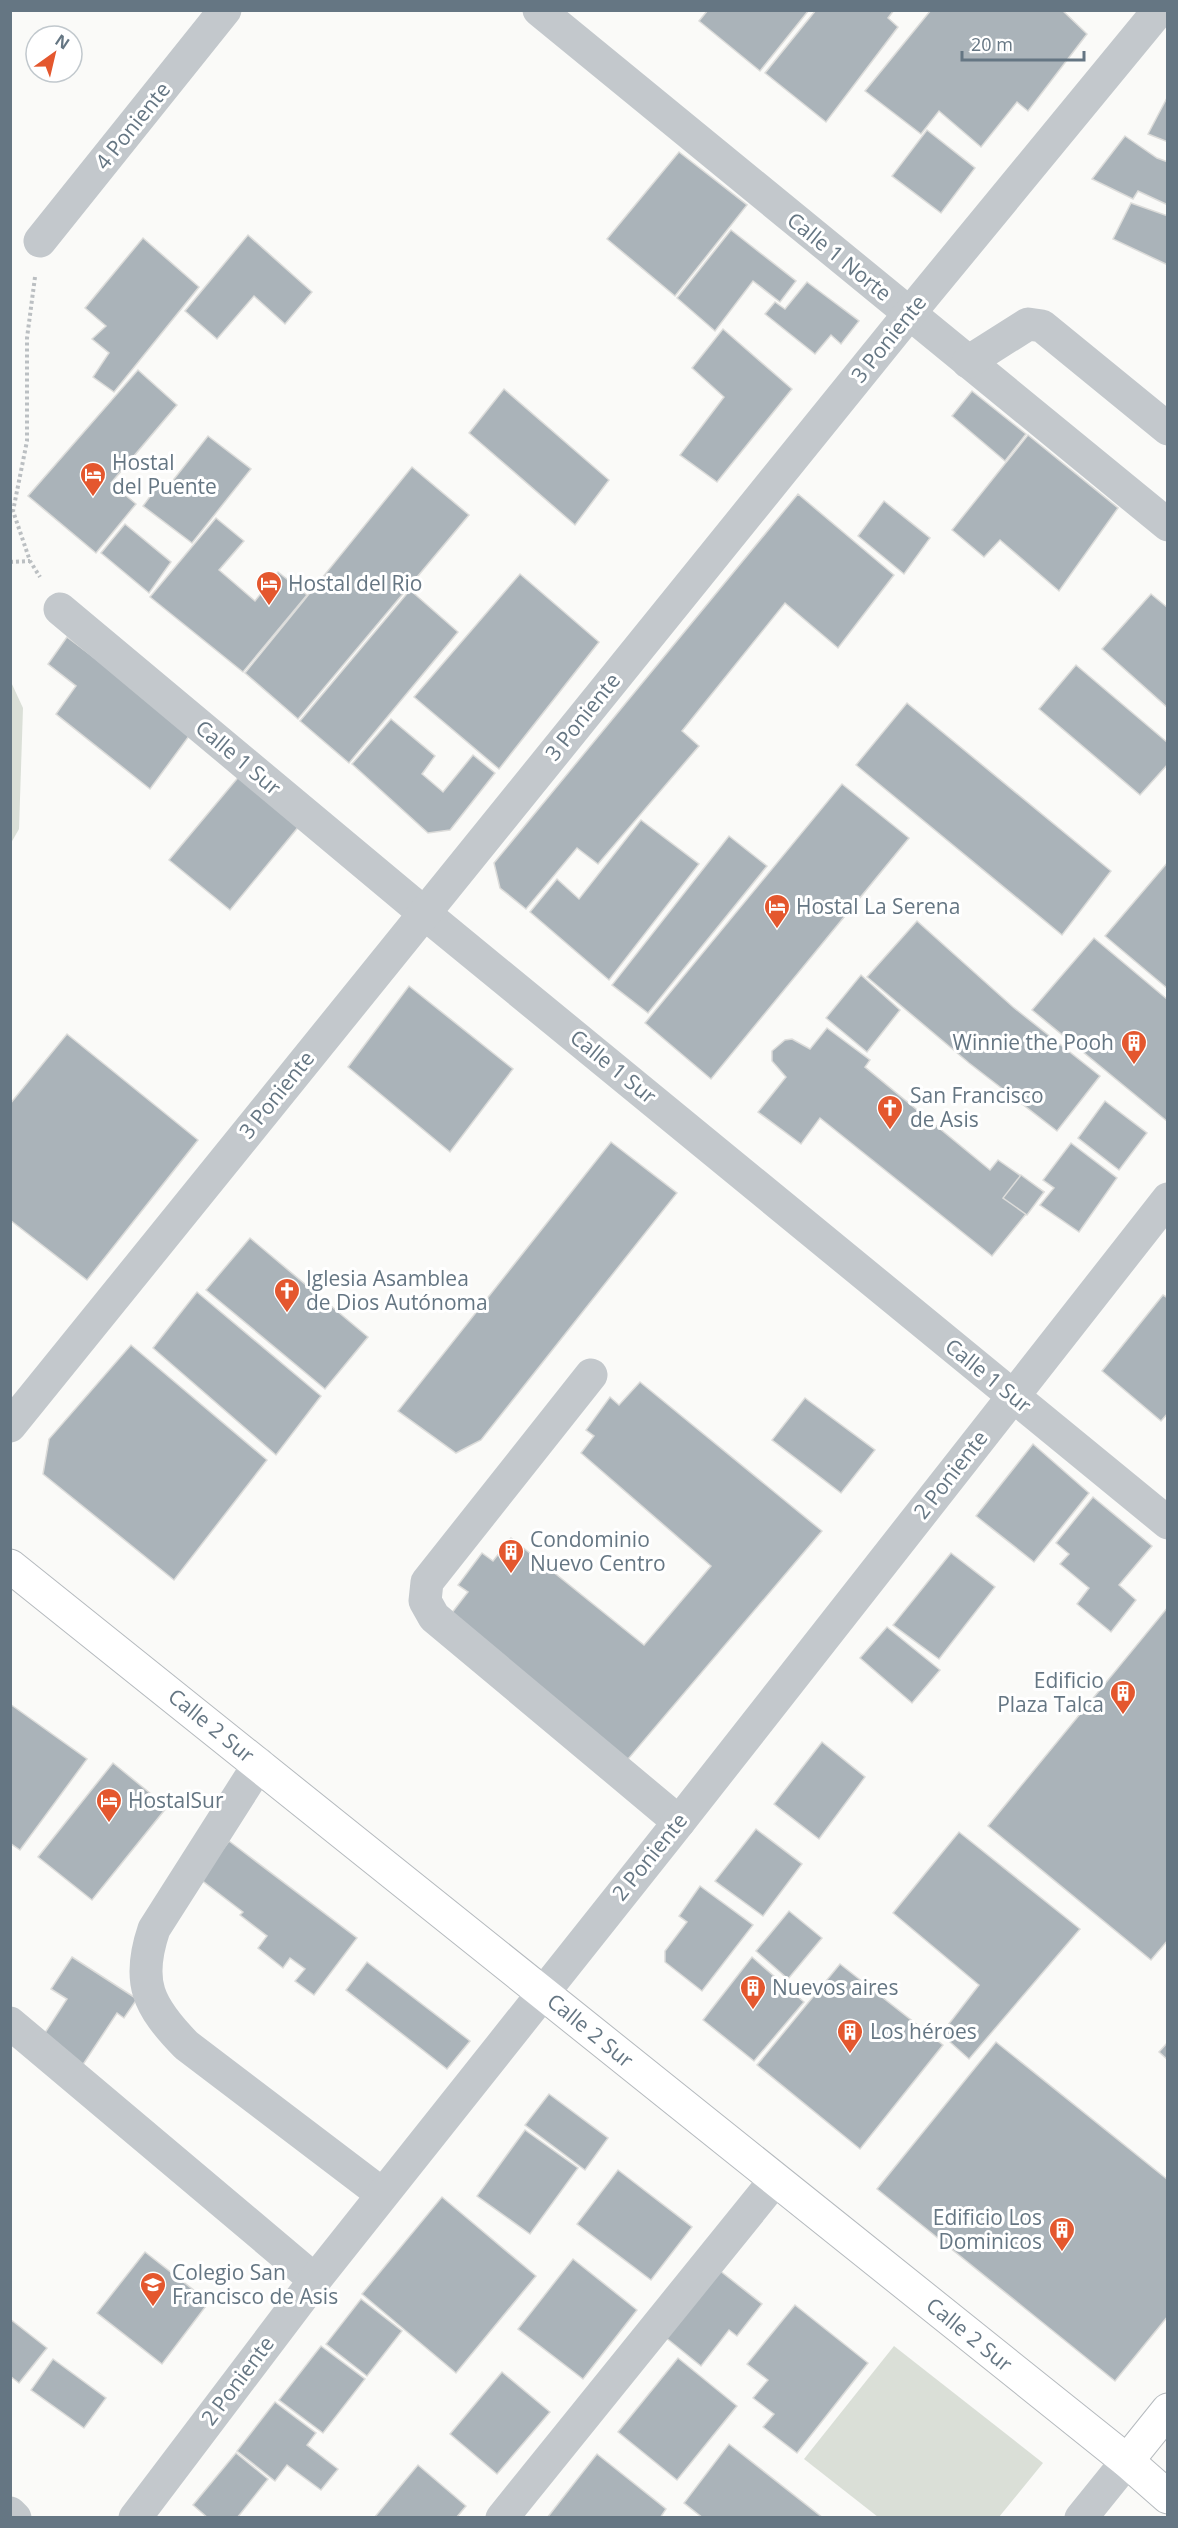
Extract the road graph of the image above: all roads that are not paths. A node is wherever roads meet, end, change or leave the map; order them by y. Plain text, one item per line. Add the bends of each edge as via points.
1 (225, 10) edge
2 (539, 10) edge
3 (1159, 10) edge
4 (40, 241) road end
5 (909, 314) junction
6 (968, 362) junction
7 (1167, 429) edge
8 (1167, 525) edge
9 (60, 609) road end
10 (424, 913) junction
11 (1167, 1199) edge
12 (591, 1375) dead end
13 (1013, 1396) junction
14 (10, 1426) edge
15 (1167, 1523) edge
16 (10, 1566) edge
17 (259, 1764) junction
18 (679, 1822) junction
19 (542, 1991) junction
20 (10, 2023) edge
21 (775, 2180) junction
22 (382, 2194) junction
23 (315, 2280) junction
24 (1167, 2410) edge
25 (1127, 2461) junction
26 (1167, 2497) edge
27 (10, 2513) edge
28 (15, 2517) edge
29 (135, 2517) edge
30 (502, 2517) edge
31 (1081, 2517) edge

1 - 4 street, 4 Poniente
2 - 5 street, Calle 1 Norte
3 - 5 street, 3 Poniente
5 - 6 street, Calle 1 Norte
5 - 10 street, 3 Poniente
6 - 7 street via 1028,324 1042,326
6 - 8 street, Calle 1 Norte
9 - 10 street, Calle 1 Sur
10 - 13 street, Calle 1 Sur
10 - 14 street, 3 Poniente
11 - 13 street, 2 Poniente
12 - 18 street via 428,1582 425,1601 434,1617
13 - 15 street, Calle 1 Sur
13 - 18 street, 2 Poniente
16 - 17 main road, Calle 2 Sur
17 - 19 main road, Calle 2 Sur
17 - 22 street via 154,1929 145,1955 152,2001 164,2023 186,2045
18 - 19 street, 2 Poniente
19 - 21 main road, Calle 2 Sur
19 - 22 street, 2 Poniente
20 - 23 street
21 - 25 main road, Calle 2 Sur
21 - 30 street
22 - 23 street, 2 Poniente
23 - 29 street, 2 Poniente
24 - 25 main road
25 - 26 main road, Calle 2 Sur
25 - 31 street
27 - 28 street

